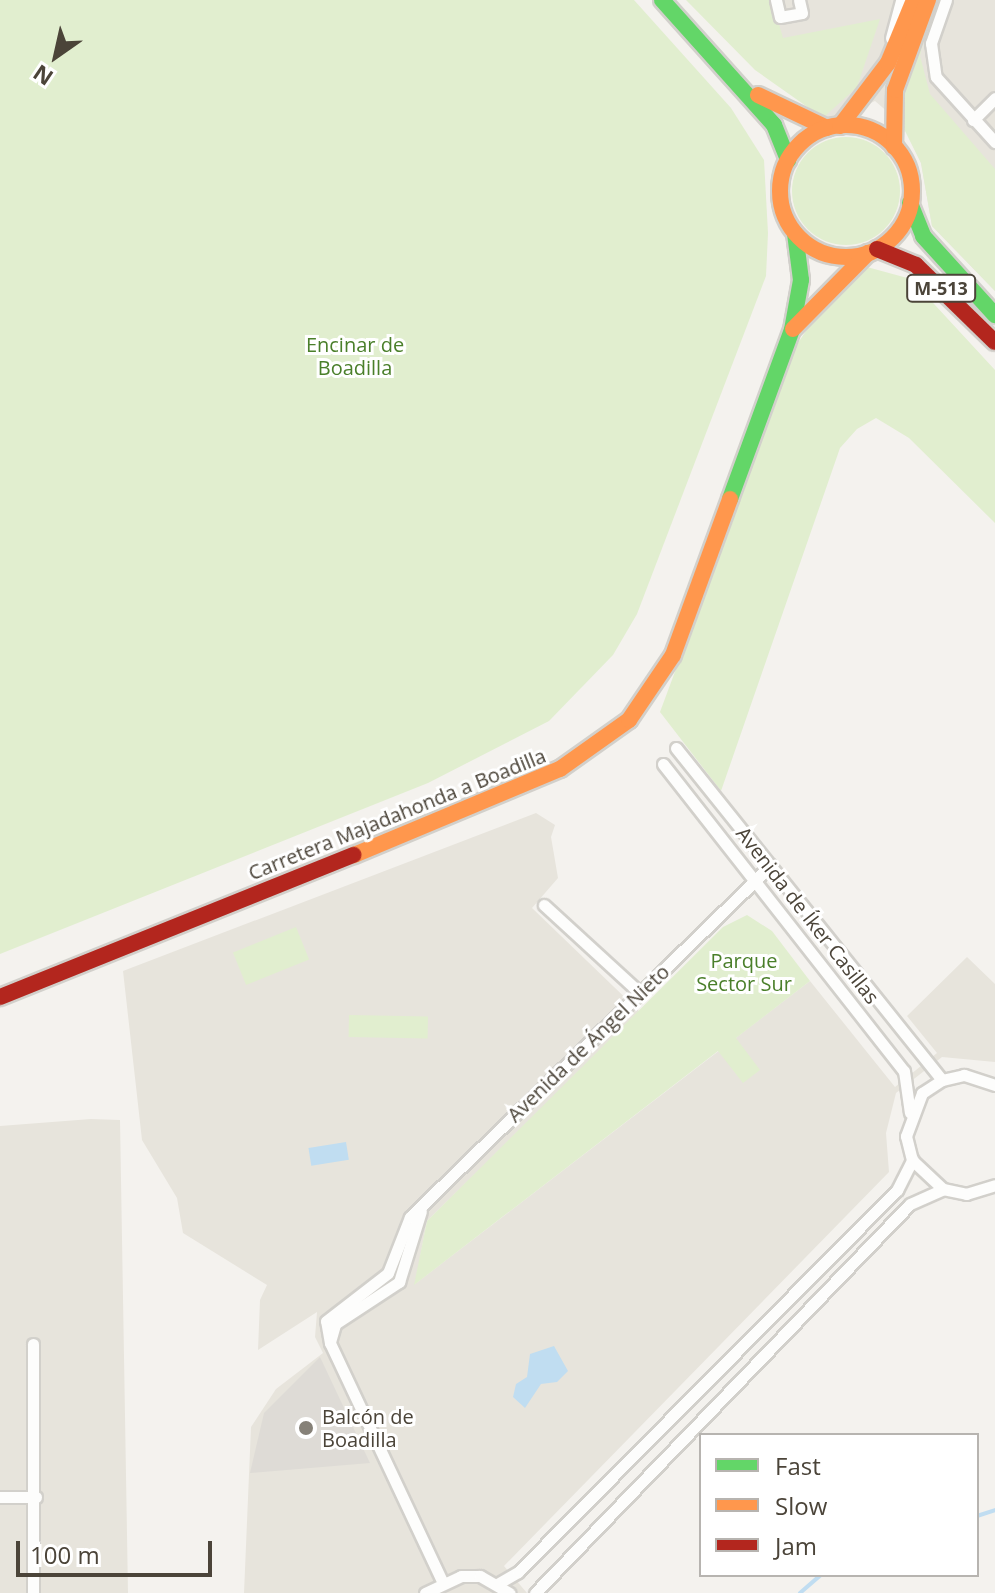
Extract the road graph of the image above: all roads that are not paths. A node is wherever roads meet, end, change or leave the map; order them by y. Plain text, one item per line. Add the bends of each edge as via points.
1 (662, 0) edge
2 (776, 0) edge
3 (799, 0) edge
4 (901, 0) edge
5 (914, 0) edge
6 (928, 0) edge
7 (946, 0) edge
8 (739, 80) junction
9 (866, 96) junction
10 (995, 98) edge
11 (973, 120) junction
12 (834, 127) junction
13 (995, 142) edge
14 (894, 147) junction
15 (788, 160) junction
16 (910, 203) junction
17 (795, 233) junction
18 (872, 251) junction
19 (995, 315) edge
20 (792, 330) junction
21 (991, 339) edge
22 (676, 748) dead end
23 (663, 764) dead end
24 (771, 865) junction
25 (755, 881) junction
26 (544, 905) dead end
27 (639, 992) junction
28 (0, 997) edge
29 (942, 1080) junction
30 (992, 1080) edge
31 (910, 1113) junction
32 (912, 1160) junction
33 (995, 1185) edge
34 (943, 1189) junction
35 (33, 1344) dead end
36 (0, 1497) edge
37 (36, 1497) junction
38 (442, 1581) junction
39 (499, 1583) junction
40 (33, 1593) edge
41 (425, 1593) edge
42 (510, 1593) edge
43 (535, 1593) edge

1 - 8 street
2 - 3 street via 780,17 802,13
4 - 9 street
5 - 9 street
6 - 14 street via 895,90
7 - 11 street via 931,43 933,65
8 - 12 street via 771,105
8 - 15 street via 774,125
9 - 12 street
10 - 11 street
11 - 13 street
12 - 14 street via 875,133
12 - 15 street via 804,140
14 - 16 street, M-513 via 909,173
15 - 17 street via 780,192
16 - 18 street via 899,230
16 - 19 street, M-513 via 923,236
17 - 18 street, M-513 via 823,253
17 - 20 street, Carretera Majadahonda a Boadilla via 801,280
18 - 20 street, Carretera Majadahonda a Boadilla
18 - 21 street, M-513 via 916,265
20 - 28 street, Carretera Majadahonda a Boadilla via 673,655 623,726 560,769 482,804
22 - 24 street, Avenida de Íker Casillas
23 - 25 street, Avenida de Íker Casillas
24 - 25 street, Avenida de Ángel Nieto
24 - 29 street, Avenida de Íker Casillas
25 - 27 street, Avenida de Ángel Nieto
25 - 31 street, Avenida de Íker Casillas via 904,1071
26 - 27 street
27 - 38 street, Avenida de Ángel Nieto via 405,1222 388,1273 332,1310 325,1332
29 - 30 street
29 - 31 street
31 - 32 street, Avenida de Íker Casillas via 906,1136
32 - 34 street
32 - 39 street via 897,1190 518,1572
33 - 34 street via 966,1194
34 - 43 street via 910,1204
35 - 37 street
36 - 37 street
37 - 40 street
38 - 39 street via 480,1576
38 - 41 street
39 - 42 street

